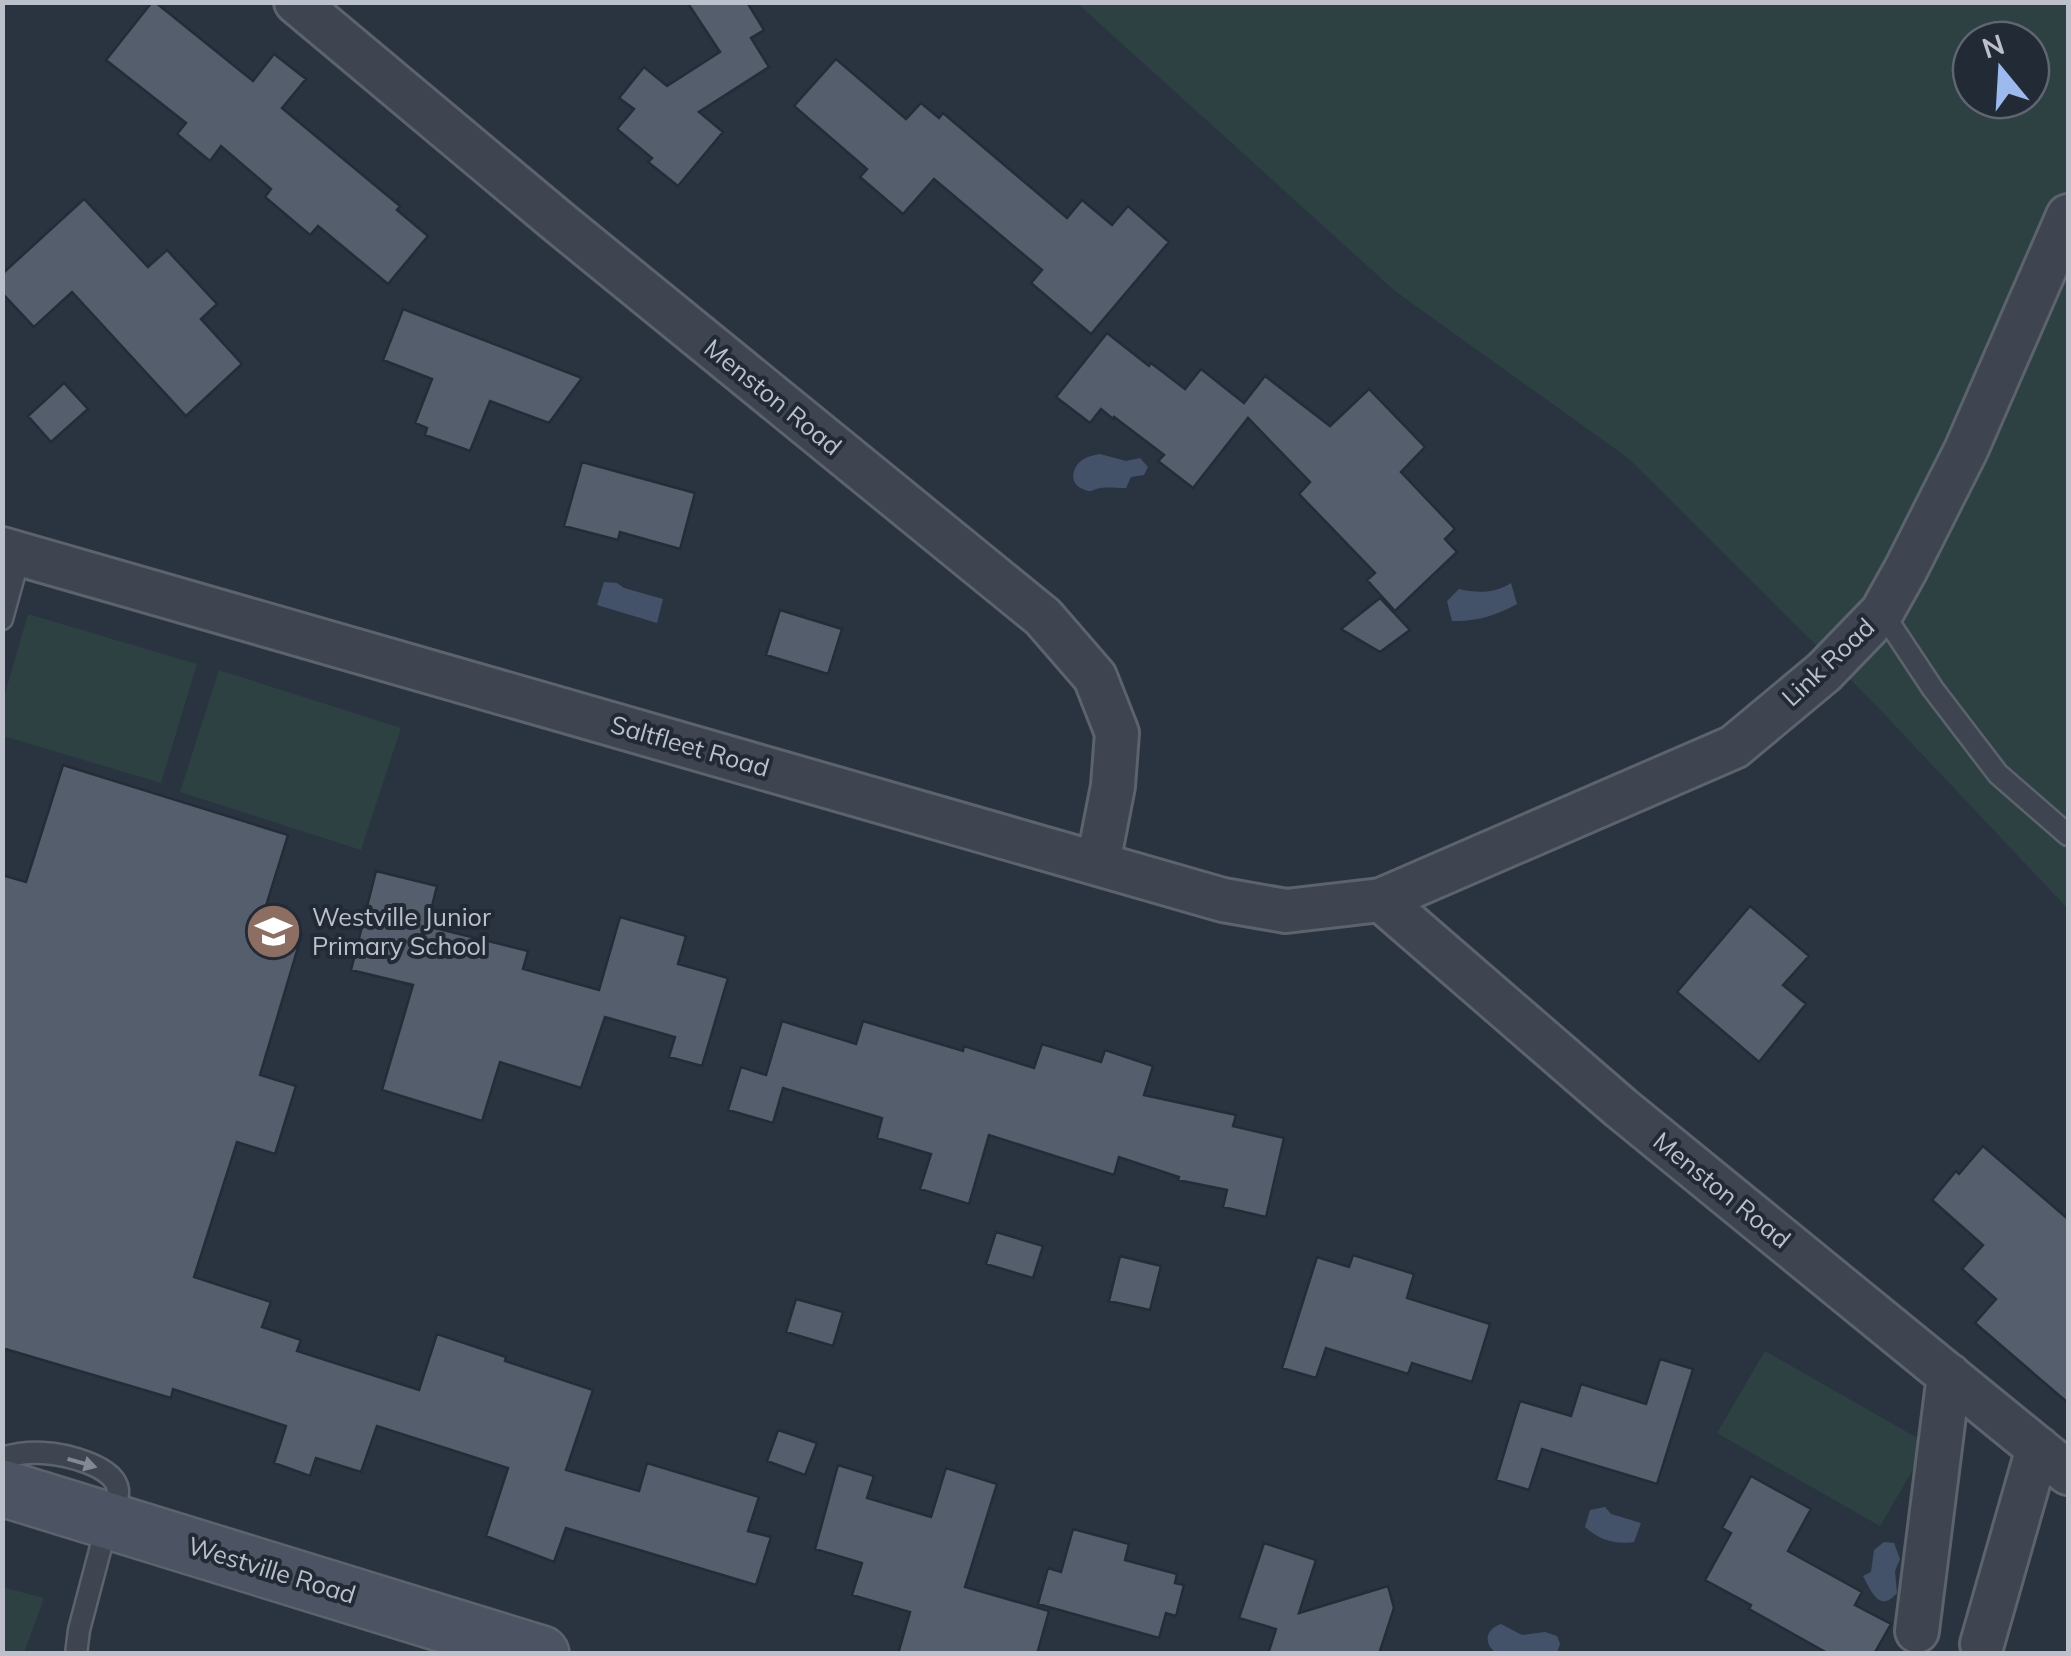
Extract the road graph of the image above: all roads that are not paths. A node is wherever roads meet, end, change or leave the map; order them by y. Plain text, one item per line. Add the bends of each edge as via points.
1 (296, 2) edge
2 (2068, 216) edge
3 (11, 551) edge
4 (1882, 612) junction
5 (2, 619) edge
6 (2068, 835) edge
7 (1098, 862) junction
8 (1382, 900) junction
9 (1949, 1375) junction
10 (2, 1458) edge
11 (2053, 1460) edge
12 (2, 1488) edge
13 (108, 1520) junction
14 (1917, 1631) dead end
15 (1982, 1644) dead end
16 (76, 1654) edge
17 (541, 1654) edge

1 - 7 street, Menston Road via 1043,617 1094,677 1116,733
2 - 4 street, Link Road via 1966,450
3 - 5 lane
3 - 7 street, Saltfleet Road
4 - 6 lane via 1998,774
4 - 8 street, Link Road via 1824,672 1734,747
7 - 8 street, Saltfleet Road via 1286,912
8 - 9 street, Menston Road via 1622,1108
9 - 11 street, Menston Road
9 - 14 street
10 -> 13 lane via 45,1453 94,1465 112,1476 118,1490
11 - 15 street
12 - 13 street, Westville Road
13 - 16 lane
13 - 17 street, Westville Road

